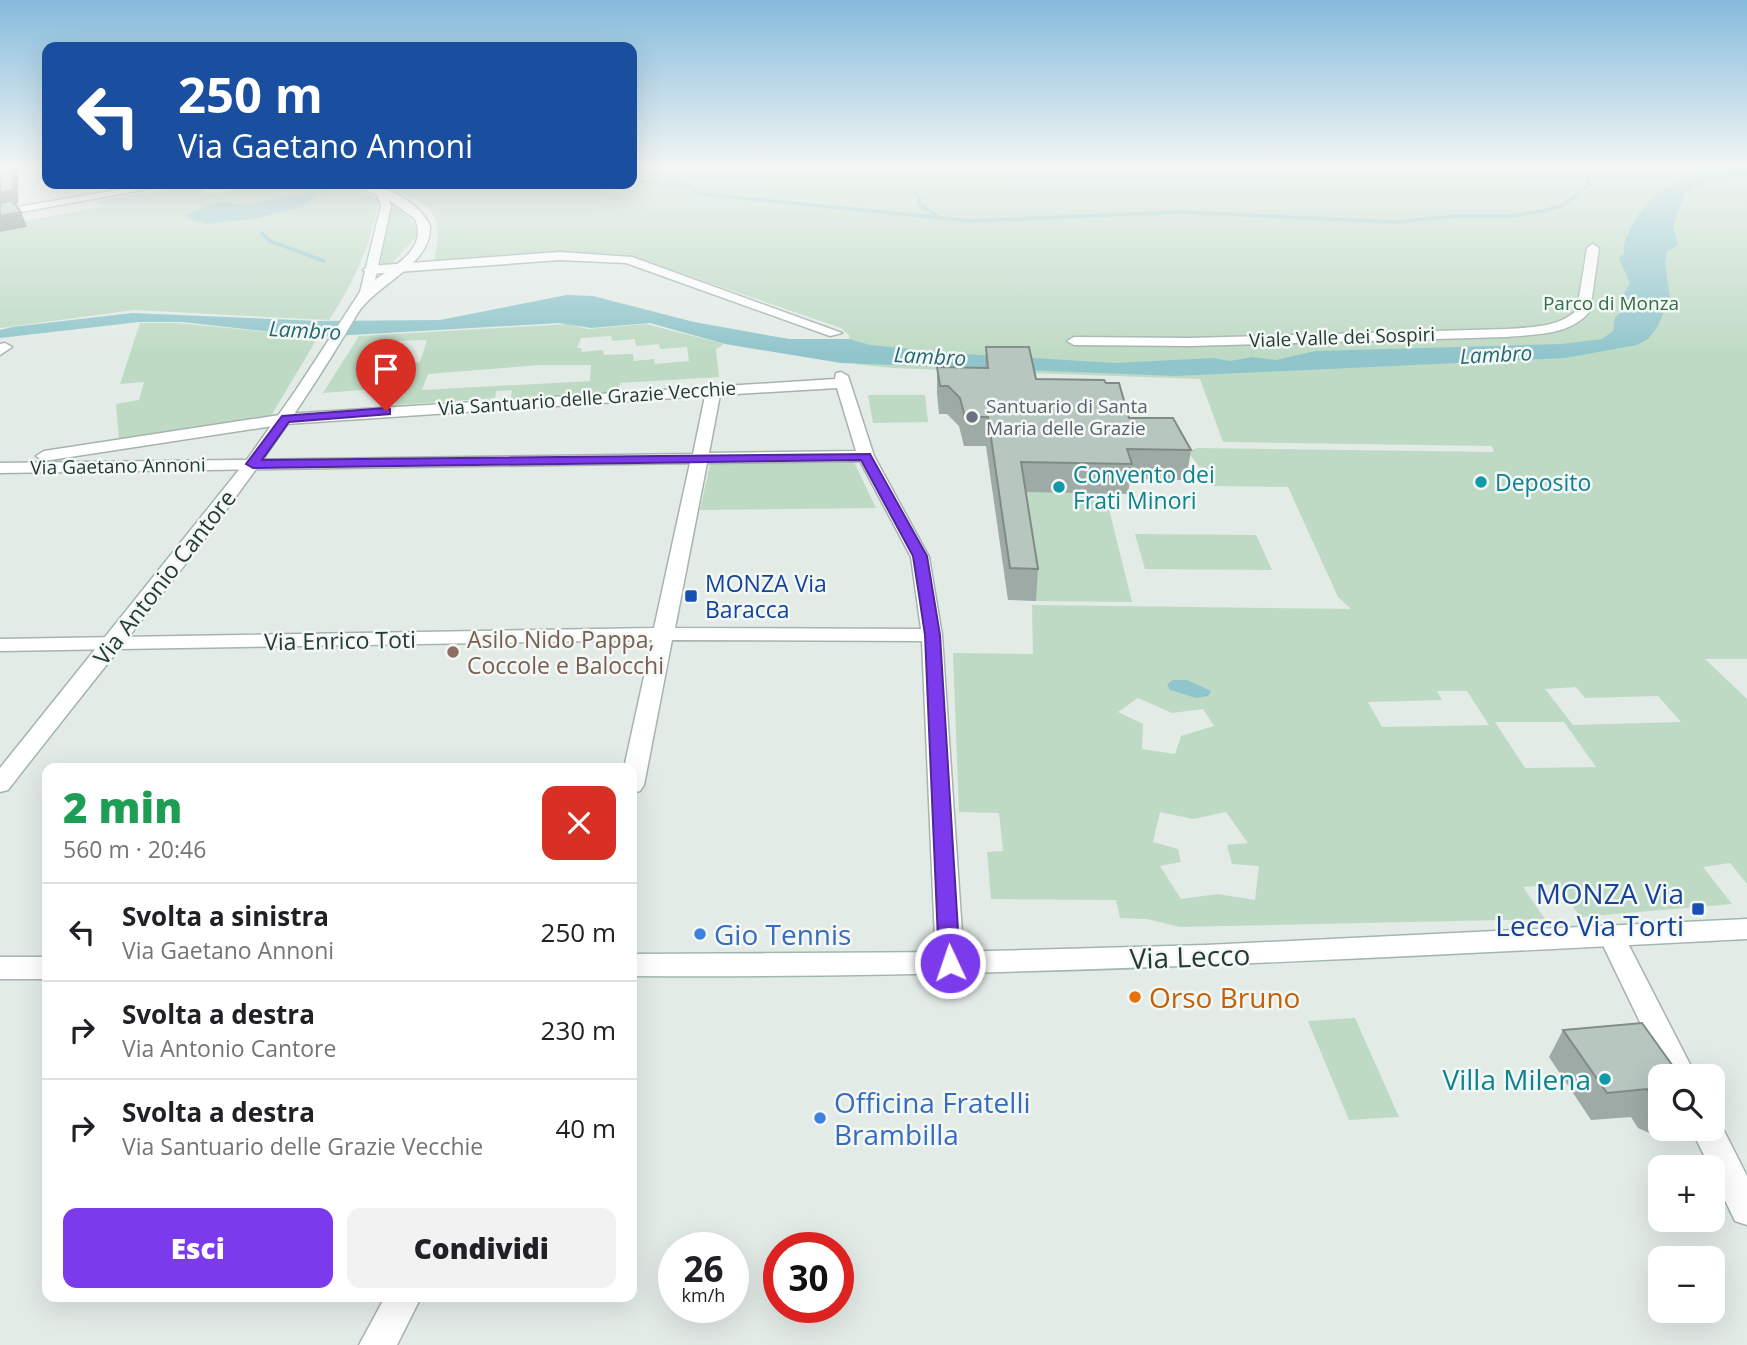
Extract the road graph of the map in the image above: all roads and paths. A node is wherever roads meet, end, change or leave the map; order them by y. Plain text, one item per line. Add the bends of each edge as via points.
1 (380, 230) edge
2 (424, 230) edge
3 (1592, 248) dead end
4 (400, 268) junction
5 (369, 270) junction
6 (366, 292) junction
7 (835, 333) dead end
8 (1074, 341) dead end
9 (714, 389) junction
10 (286, 419) junction
11 (866, 456) junction
12 (698, 458) junction
13 (253, 464) junction
14 (0, 465) edge
15 (663, 634) junction
16 (933, 635) junction
17 (0, 645) edge
18 (111, 645) junction
19 (637, 763) edge
20 (0, 784) edge
21 (1747, 929) edge
22 (1611, 935) junction
23 (950, 963) junction
24 (637, 964) edge
25 (0, 968) edge
26 (42, 968) edge
27 (1675, 1064) edge
28 (1713, 1141) edge
29 (1747, 1210) edge
30 (401, 1302) edge
31 (377, 1345) edge

1 - 5 street
2 - 4 street via 425,238
3 - 8 street, Viale Valle dei Sospiri via 1583,311 1553,327 1506,333
4 - 5 street
4 - 6 street
4 - 7 street via 560,256 628,260
5 - 6 street
6 - 10 street, Via Antonio Cantore
9 - 10 street, Via Santuario delle Grazie Vecchie
9 - 11 street, Via Santuario delle Grazie Vecchie via 841,379
9 - 12 street
10 - 13 street, Via Antonio Cantore
10 - 14 street, Via Santuario delle Grazie Vecchie
11 - 12 street, Via Gaetano Annoni
11 - 16 street via 920,556
12 - 13 street, Via Gaetano Annoni
12 - 15 street
13 - 14 street, Via Gaetano Annoni
13 - 18 street, Via Antonio Cantore
15 - 16 street, Via Enrico Toti
15 - 18 street, Via Enrico Toti
15 - 19 street
16 - 23 street
17 - 18 street, Via Enrico Toti
18 - 20 street, Via Antonio Cantore
21 - 22 street, Via Lecco
22 - 23 street, Via Lecco via 1206,956
22 - 27 street
23 - 24 street, Via Lecco
25 - 26 street
28 - 29 street
30 - 31 street

